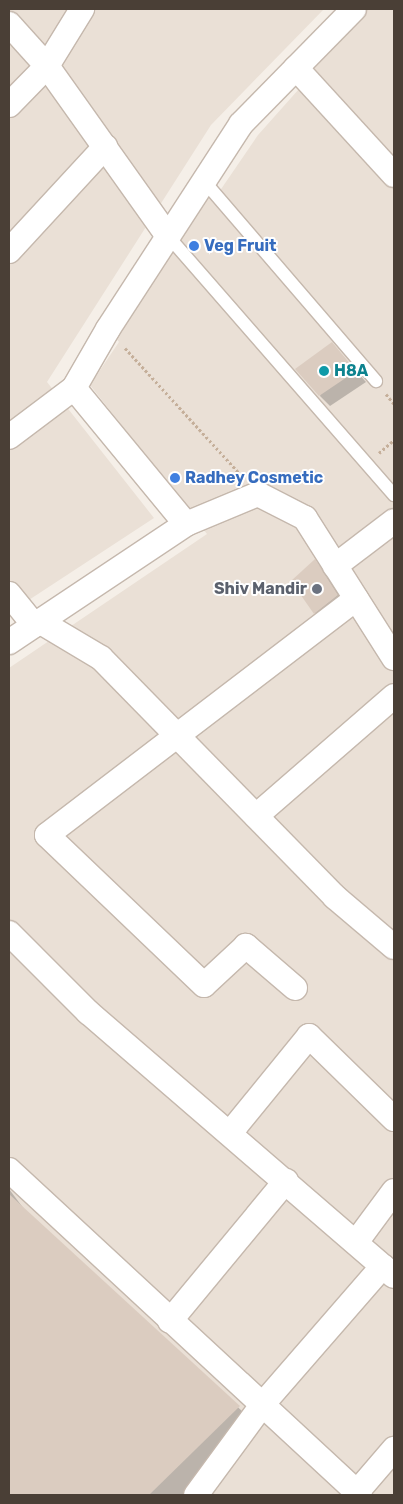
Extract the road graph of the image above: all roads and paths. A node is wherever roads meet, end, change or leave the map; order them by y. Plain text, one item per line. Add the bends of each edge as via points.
1 (82, 9) edge
2 (354, 9) edge
3 (9, 24) edge
4 (47, 66) junction
5 (296, 68) junction
6 (9, 105) edge
7 (105, 147) junction
8 (394, 175) edge
9 (204, 181) junction
10 (168, 236) junction
11 (9, 251) edge
12 (108, 329) junction
13 (376, 381) dead end
14 (74, 388) junction
15 (9, 436) edge
16 (258, 494) junction
17 (394, 495) edge
18 (394, 521) edge
19 (186, 524) junction
20 (335, 566) junction
21 (9, 594) edge
22 (356, 599) junction
23 (37, 623) junction
24 (9, 642) edge
25 (394, 658) edge
26 (394, 696) edge
27 (177, 736) junction
28 (256, 816) junction
29 (9, 933) edge
30 (394, 947) edge
31 (295, 988) dead end
32 (394, 1118) edge
33 (230, 1133) junction
34 (9, 1170) edge
35 (286, 1181) junction
36 (394, 1191) edge
37 (357, 1241) junction
38 (389, 1271) edge
39 (170, 1321) junction
40 (262, 1405) junction
41 (394, 1449) edge
42 (357, 1494) edge
43 (196, 1495) edge

1 - 4 street
2 - 5 street
3 - 4 street
4 - 6 street
4 - 7 street
5 - 8 street
5 - 9 street via 242,124
7 - 10 street
7 - 11 street
9 - 10 street
9 - 13 lane
10 - 12 street
10 - 17 lane
12 - 14 street
12 - 16 path
14 - 15 street
14 - 19 street
16 - 19 street
16 - 20 street via 305,518
18 - 20 street
19 - 23 street
20 - 22 street
21 - 23 street
22 - 25 street
22 - 27 street
23 - 24 street
23 - 27 street via 101,658
26 - 28 street
27 - 28 street
27 - 31 street via 47,835 204,985 246,946
28 - 30 street via 335,897
29 - 33 street via 88,1012
32 - 33 street via 309,1036
33 - 35 street
34 - 39 street
35 - 37 street
35 - 39 street
36 - 37 street
37 - 38 street
38 - 40 street
39 - 40 street
40 - 42 street
40 - 43 street
41 - 42 street

